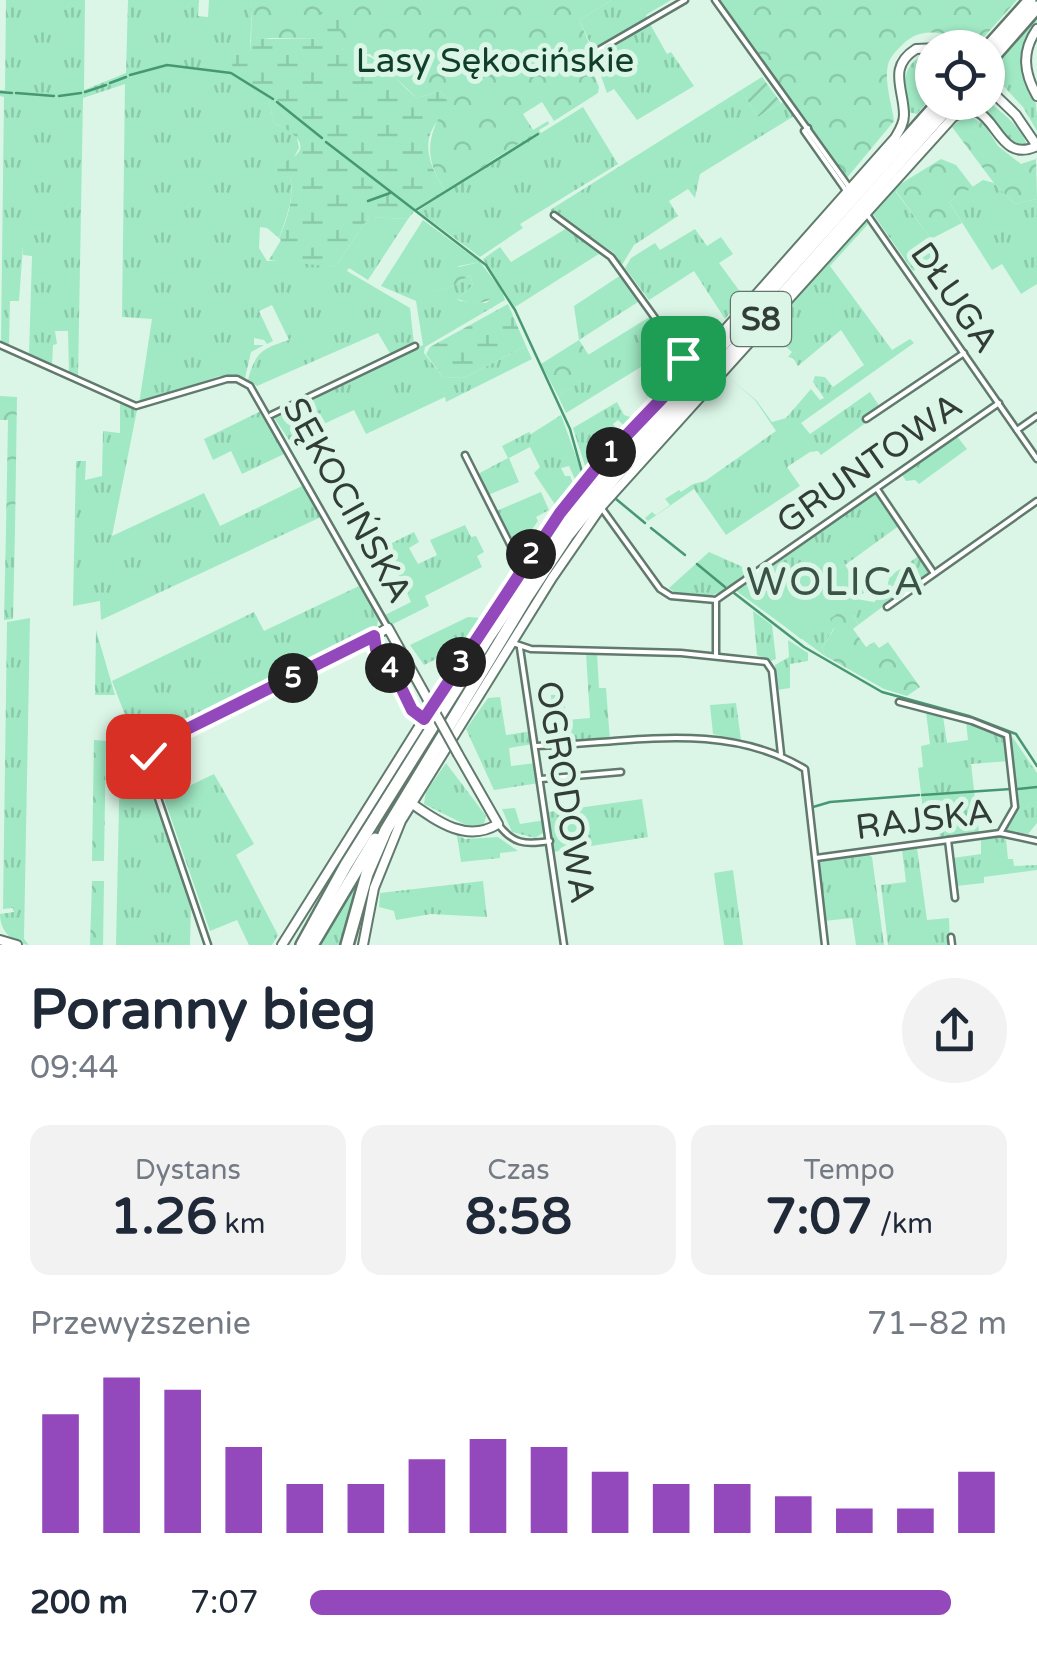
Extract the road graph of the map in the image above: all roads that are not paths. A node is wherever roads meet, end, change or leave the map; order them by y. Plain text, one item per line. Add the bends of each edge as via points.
1 (685, 0) edge
2 (715, 0) edge
3 (1030, 0) edge
4 (1037, 7) edge
5 (1037, 29) edge
6 (1004, 30) edge
7 (1005, 44) edge
8 (597, 51) dead end
9 (915, 51) edge
10 (1037, 96) edge
11 (1005, 104) edge
12 (923, 120) edge
13 (936, 120) edge
14 (1037, 146) edge
15 (849, 190) junction
16 (866, 213) junction
17 (554, 215) dead end
18 (0, 345) edge
19 (415, 346) dead end
20 (964, 353) junction
21 (691, 368) junction
22 (999, 403) junction
23 (269, 416) junction
24 (1037, 416) edge
25 (866, 419) dead end
26 (1017, 430) junction
27 (465, 455) dead end
28 (1037, 458) edge
29 (876, 488) junction
30 (1037, 501) edge
31 (601, 508) junction
32 (522, 568) junction
33 (933, 572) junction
34 (716, 600) junction
35 (887, 607) dead end
36 (388, 628) junction
37 (374, 636) junction
38 (516, 645) junction
39 (716, 656) junction
40 (899, 702) dead end
41 (424, 719) junction
42 (536, 746) junction
43 (781, 754) junction
44 (421, 769) junction
45 (620, 772) dead end
46 (541, 779) junction
47 (411, 803) junction
48 (498, 824) junction
49 (1000, 834) junction
50 (948, 840) junction
51 (1037, 841) edge
52 (550, 842) junction
53 (816, 858) junction
54 (956, 898) dead end
55 (951, 936) dead end
56 (1, 940) edge
57 (17, 945) edge
58 (208, 945) edge
59 (282, 945) edge
60 (298, 945) edge
61 (312, 945) edge
62 (347, 945) edge
63 (362, 945) edge
64 (564, 945) edge
65 (825, 945) edge
66 (952, 945) edge

1 - 8 street
2 - 15 street
3 - 6 highway
4 - 7 highway
5 - 10 street via 1026,55
9 - 15 street via 898,74 902,127
11 - 14 street
12 - 60 highway, S8 via 572,514
13 - 44 highway, S8 via 590,507
14 - 16 street via 1018,151 982,113 960,112
15 - 21 street
16 - 20 street, DŁUGA
16 - 31 street
17 - 21 street via 610,257
18 - 23 street, SĘKOCIŃSKA via 136,406 237,379 250,386
19 - 23 street
20 - 22 street, DŁUGA
20 - 25 street
21 - 32 street via 601,462
22 - 26 street, DŁUGA
22 - 29 street, GRUNTOWA
23 - 36 street, SĘKOCIŃSKA
24 - 26 street
26 - 28 street, DŁUGA
27 - 32 street
29 - 33 street
29 - 34 street, GRUNTOWA
30 - 33 street
31 - 34 street via 660,589
31 - 38 street
32 - 41 street
33 - 35 street
34 - 39 street
36 - 37 street
36 - 48 street, SĘKOCIŃSKA, bridge
37 - 41 street via 412,710
37 - 58 street via 149,752 147,766
38 - 39 street
38 - 42 street, OGRODOWA
38 - 47 street
39 - 43 street via 770,666
40 - 49 street via 1007,735 1015,806
41 - 59 street
42 - 43 street via 696,736
42 - 46 street, OGRODOWA
43 - 53 street via 807,772
44 - 61 highway, S8
44 - 62 highway via 374,854
45 - 46 street
46 - 52 street, OGRODOWA
47 - 48 street via 466,833
47 - 63 street via 379,873
48 - 52 street via 516,842
49 - 50 street, RAJSKA
49 - 51 street, RAJSKA
50 - 53 street, RAJSKA
50 - 54 street
52 - 64 street, OGRODOWA
53 - 65 street
55 - 66 street
56 - 57 street

